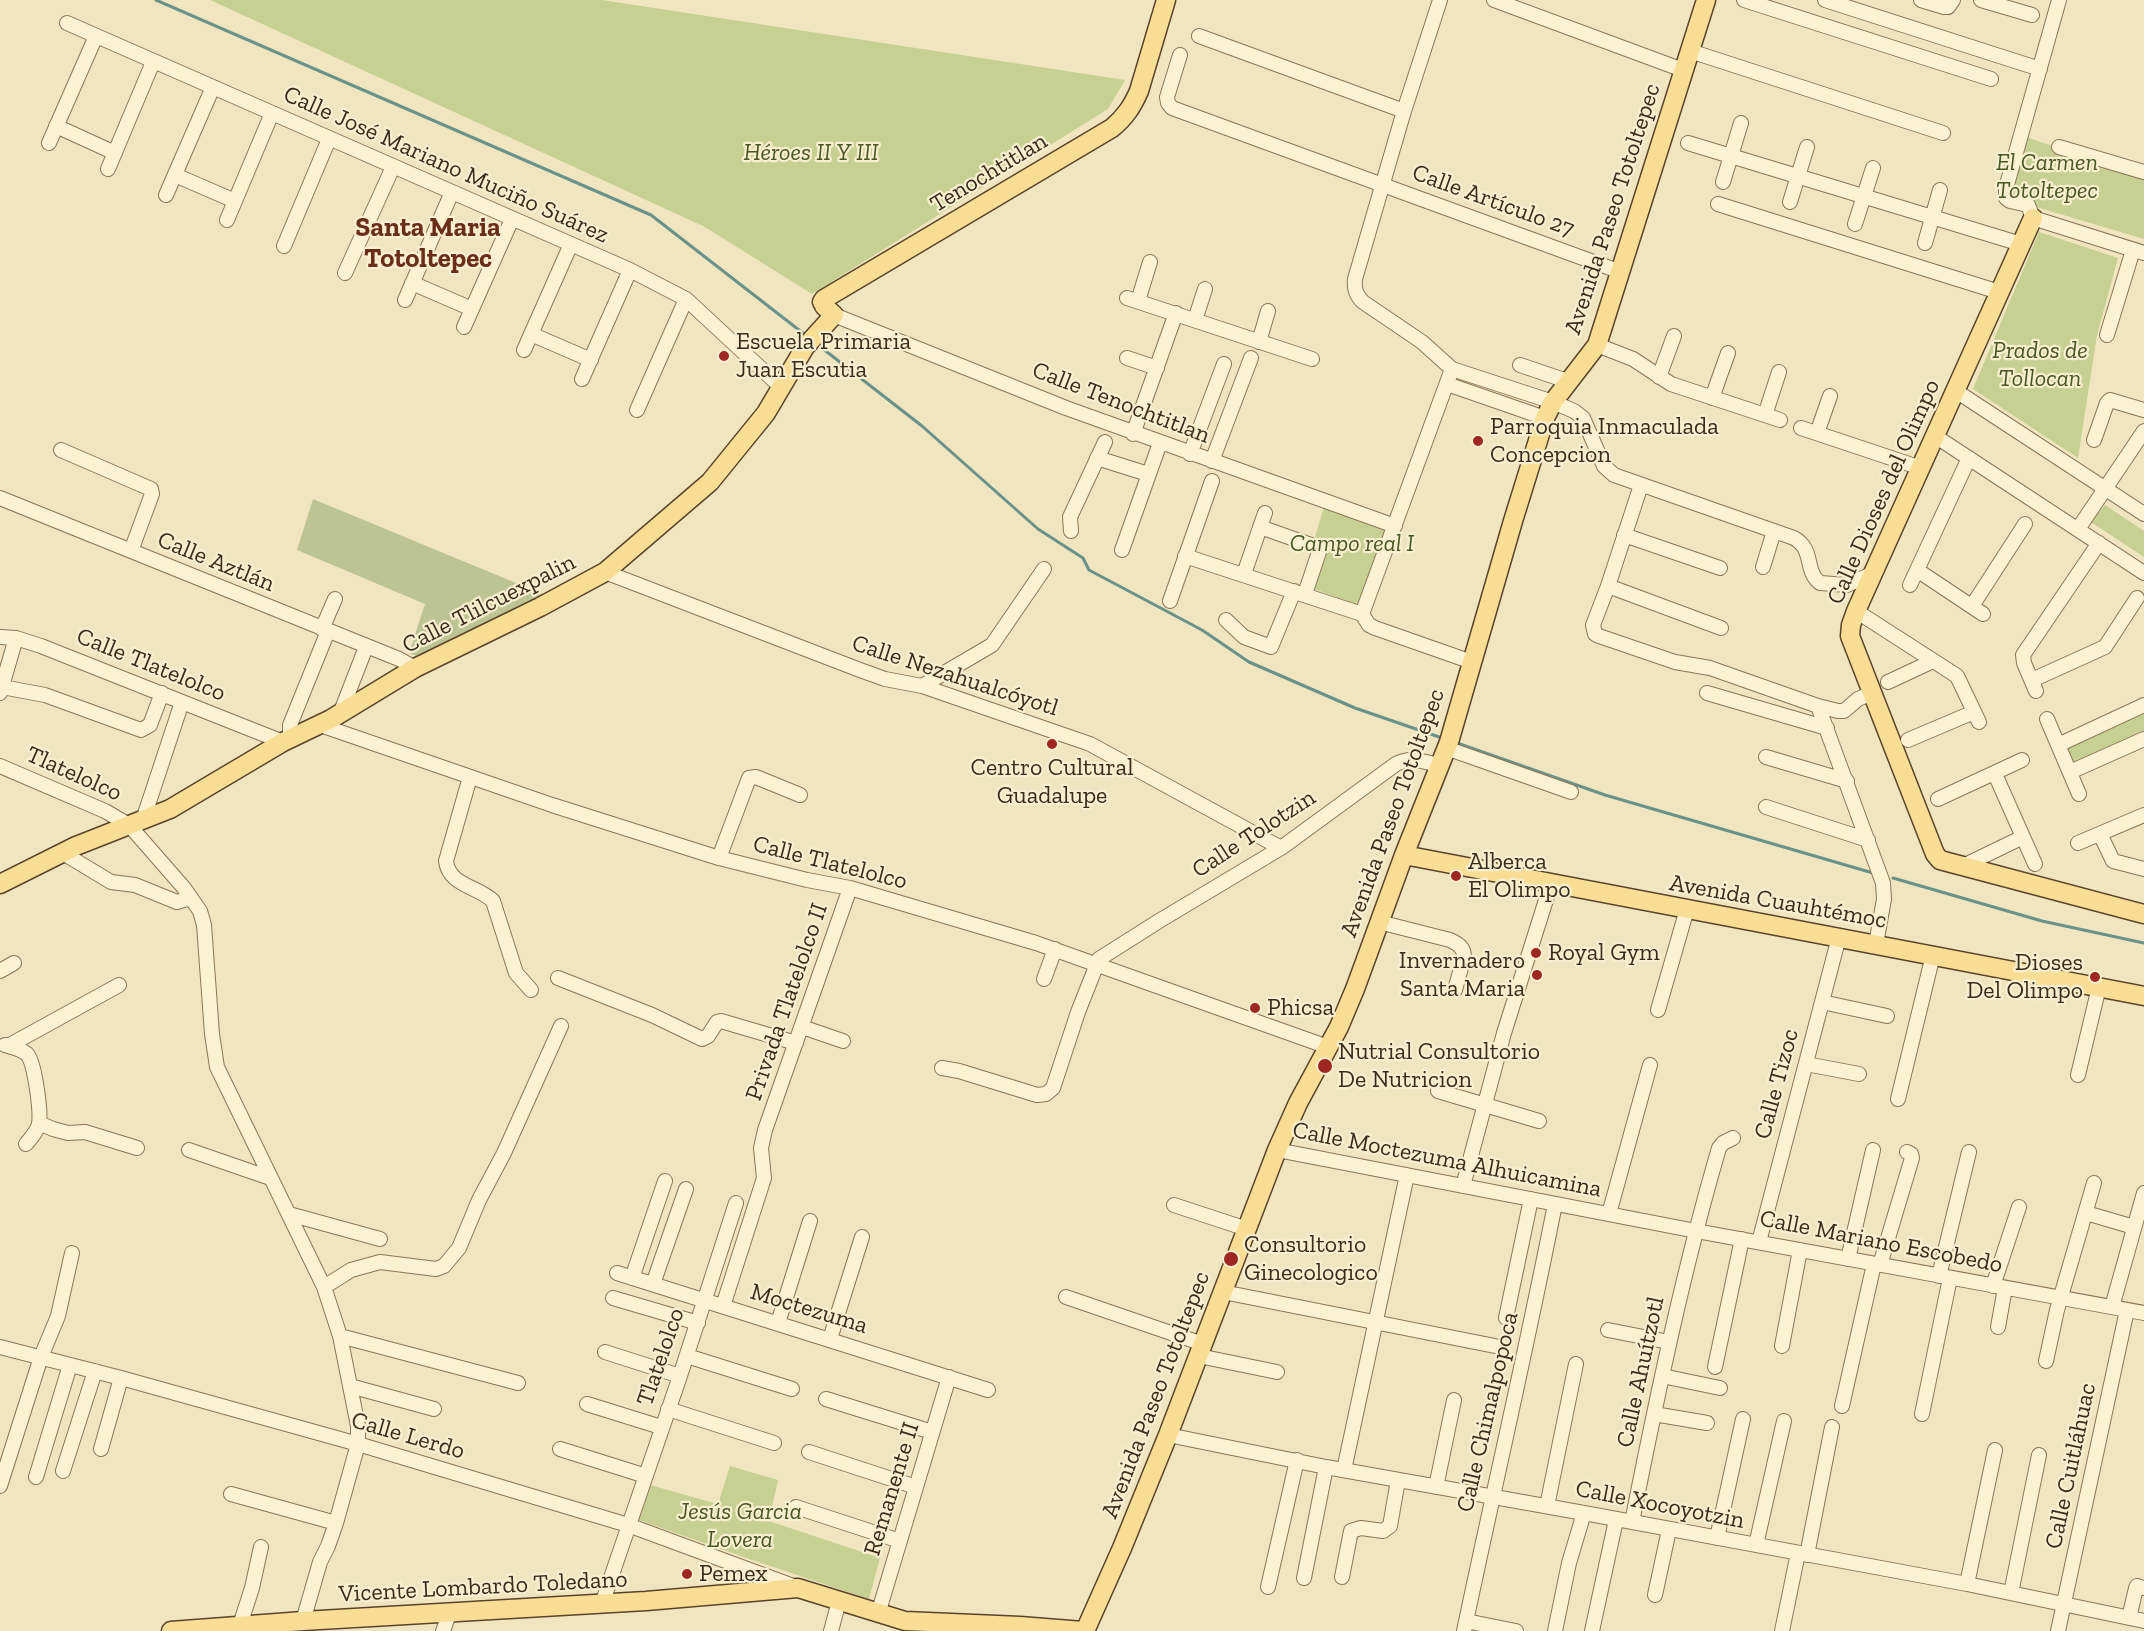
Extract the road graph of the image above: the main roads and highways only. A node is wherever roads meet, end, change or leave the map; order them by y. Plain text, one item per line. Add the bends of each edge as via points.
1 (1166, 0) edge
2 (1706, 0) edge
3 (2033, 218) road end
4 (810, 341) joint
5 (1404, 855) junction
6 (0, 884) edge
7 (2144, 914) edge
8 (2144, 996) edge
9 (446, 1622) edge
10 (171, 1631) edge
11 (1084, 1631) edge

1 - 4 main road, Tenochtitlan via 1139,91 1124,118 824,299 828,308
2 - 5 main road, Avenida Paseo Totoltepec via 1597,345 1549,410 1448,743
3 - 7 main road, Calle Dioses del Olimpo via 1856,611 1850,636 1935,854 1944,862
4 - 6 main road, Calle Tlilcuexpalin via 766,413 710,482 605,572 415,668 170,809
5 - 8 main road, Avenida Cuauhtémoc
5 - 11 main road, Avenida Paseo Totoltepec via 1355,989 1277,1150 1168,1436
9 - 10 main road, Vicente Lombardo Toledano via 303,1621
9 - 11 main road, Vicente Lombardo Toledano via 798,1588 905,1621

